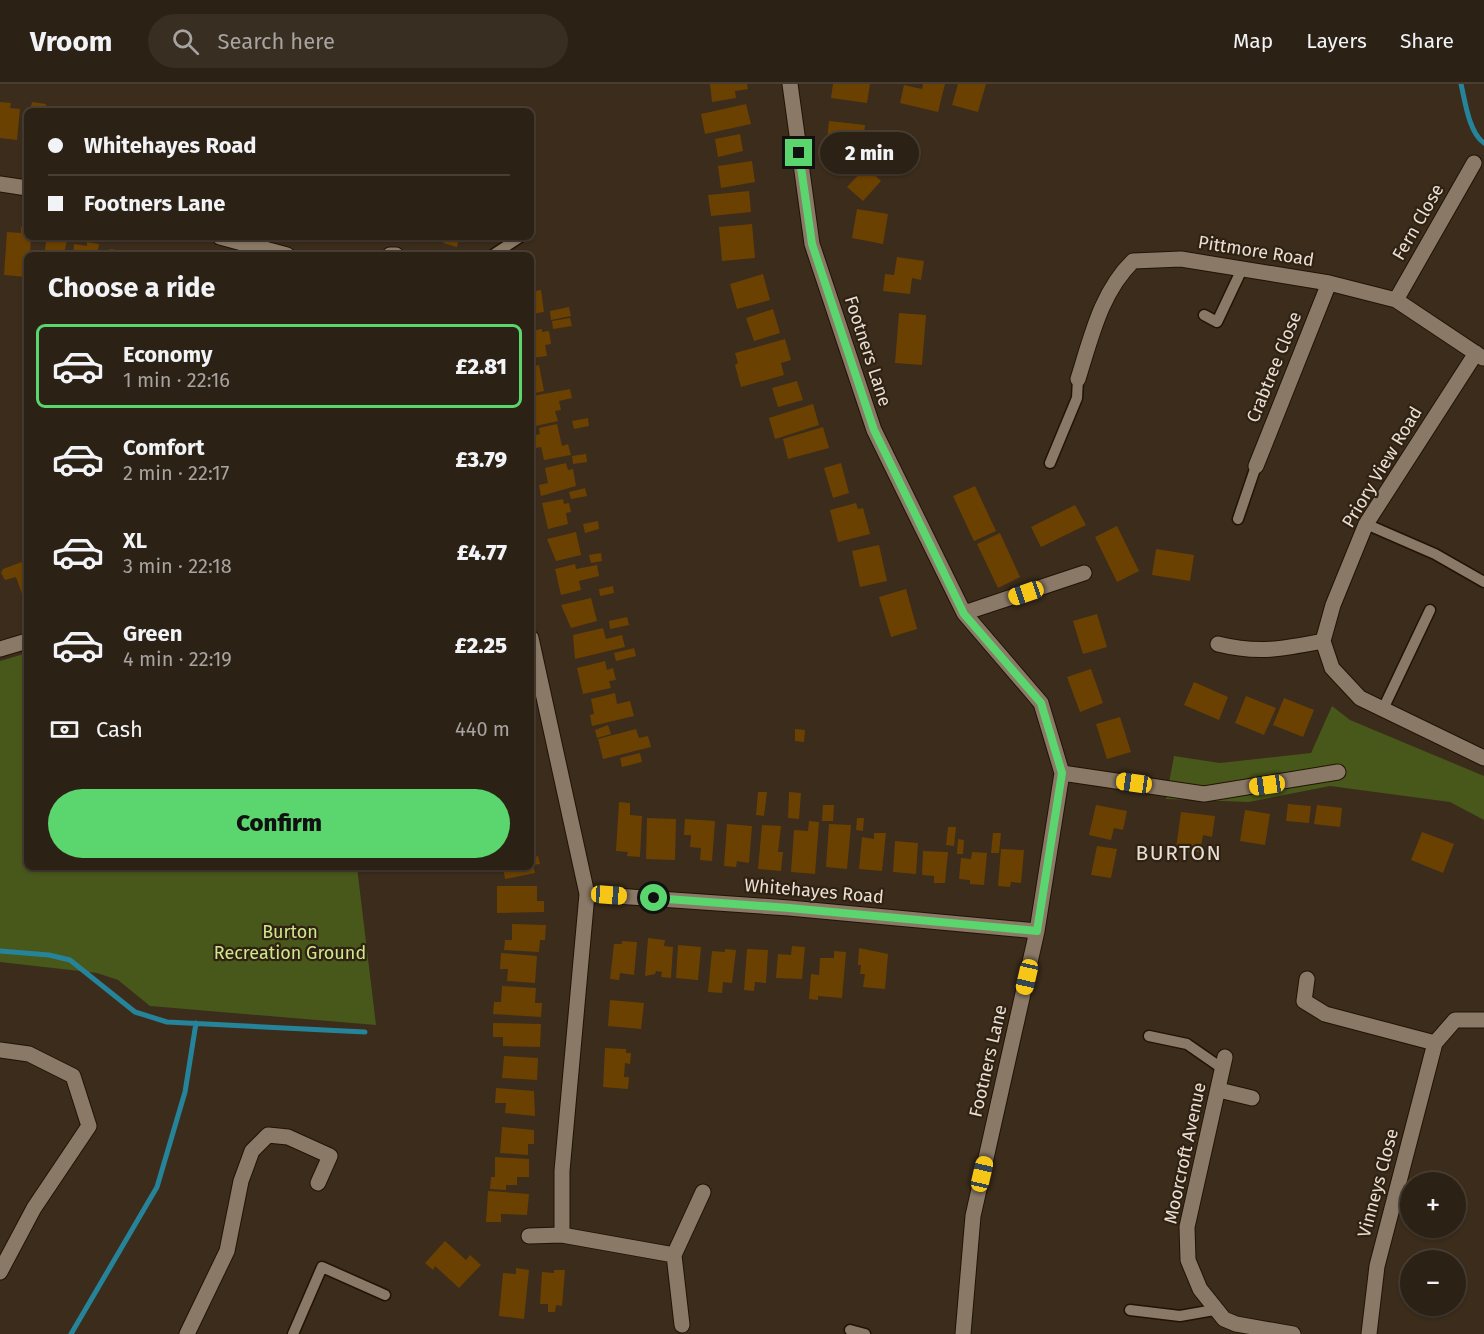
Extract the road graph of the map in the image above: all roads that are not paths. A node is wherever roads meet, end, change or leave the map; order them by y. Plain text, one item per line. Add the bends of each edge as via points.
1 (790, 84) edge
2 (1474, 163) dead end
3 (0, 184) edge
4 (24, 188) edge
5 (231, 240) edge
6 (516, 240) edge
7 (276, 252) edge
8 (498, 252) edge
9 (1242, 269) junction
10 (1329, 283) junction
11 (1396, 300) junction
12 (1204, 315) dead end
13 (1480, 356) edge
14 (1078, 379) joint
15 (1050, 463) dead end
16 (1256, 466) joint
17 (1238, 519) dead end
18 (1366, 524) junction
19 (1084, 573) dead end
20 (1484, 582) edge
21 (1430, 610) dead end
22 (964, 614) junction
23 (1323, 641) junction
24 (24, 642) edge
25 (1218, 644) dead end
26 (0, 649) edge
27 (534, 652) edge
28 (1383, 709) junction
29 (1484, 758) edge
30 (1338, 772) dead end
31 (1062, 773) junction
32 (587, 894) junction
33 (1037, 931) junction
34 (1306, 979) dead end
35 (1484, 1020) edge
36 (1149, 1036) dead end
37 (1435, 1043) junction
38 (0, 1050) edge
39 (1224, 1063) joint
40 (1219, 1090) junction
41 (1252, 1098) dead end
42 (318, 1183) dead end
43 (703, 1192) dead end
44 (562, 1235) junction
45 (529, 1236) dead end
46 (674, 1255) junction
47 (0, 1272) edge
48 (385, 1295) dead end
49 (1130, 1310) dead end
50 (1214, 1310) junction
51 (682, 1325) dead end
52 (850, 1330) dead end
53 (187, 1334) edge
54 (292, 1334) edge
55 (865, 1334) edge
56 (963, 1334) edge
57 (1293, 1334) edge
58 (1369, 1334) edge

1 - 22 street, Footners Lane via 816,255 874,430
2 - 11 street, Fern Close
3 - 4 street
5 - 7 street
6 - 8 lane
9 - 10 street, Pittmore Road
9 - 12 lane via 1217,322
9 - 14 street, Pittmore Road via 1180,259 1133,261 1107,293
10 - 11 street, Pittmore Road
10 - 16 street, Crabtree Close
11 - 13 street, Pittmore Road
13 - 18 street, Priory View Road
14 - 15 lane via 1077,398
16 - 17 lane
18 - 20 lane via 1435,554
18 - 23 street, Priory View Road via 1333,605
19 - 22 street
21 - 28 lane
22 - 31 street, Footners Lane via 1041,703
23 - 25 street via 1274,651 1245,651
23 - 28 street via 1332,668 1360,698
24 - 26 street
27 - 32 street
28 - 29 street
30 - 31 street via 1204,794
31 - 33 street, Footners Lane
32 - 33 street, Whitehayes Road
32 - 44 street via 562,1171
33 - 56 street, Footners Lane via 973,1216
34 - 37 street via 1304,1001 1325,1014
35 - 37 street, Vinneys Close via 1455,1020
36 - 39 lane via 1187,1044
37 - 58 street, Vinneys Close via 1377,1266
38 - 47 street via 29,1054 73,1076 89,1126 34,1208
39 - 40 street, Moorcroft Avenue
40 - 41 street
40 - 50 street, Moorcroft Avenue via 1187,1227 1188,1260
42 - 53 street via 330,1156 288,1137 268,1135 252,1151 241,1181 227,1251
43 - 46 street
44 - 45 street
44 - 46 street
46 - 51 street
48 - 54 lane via 322,1267
49 - 50 lane via 1180,1316
50 - 57 street, Moorcroft Avenue via 1236,1324
52 - 55 lane

